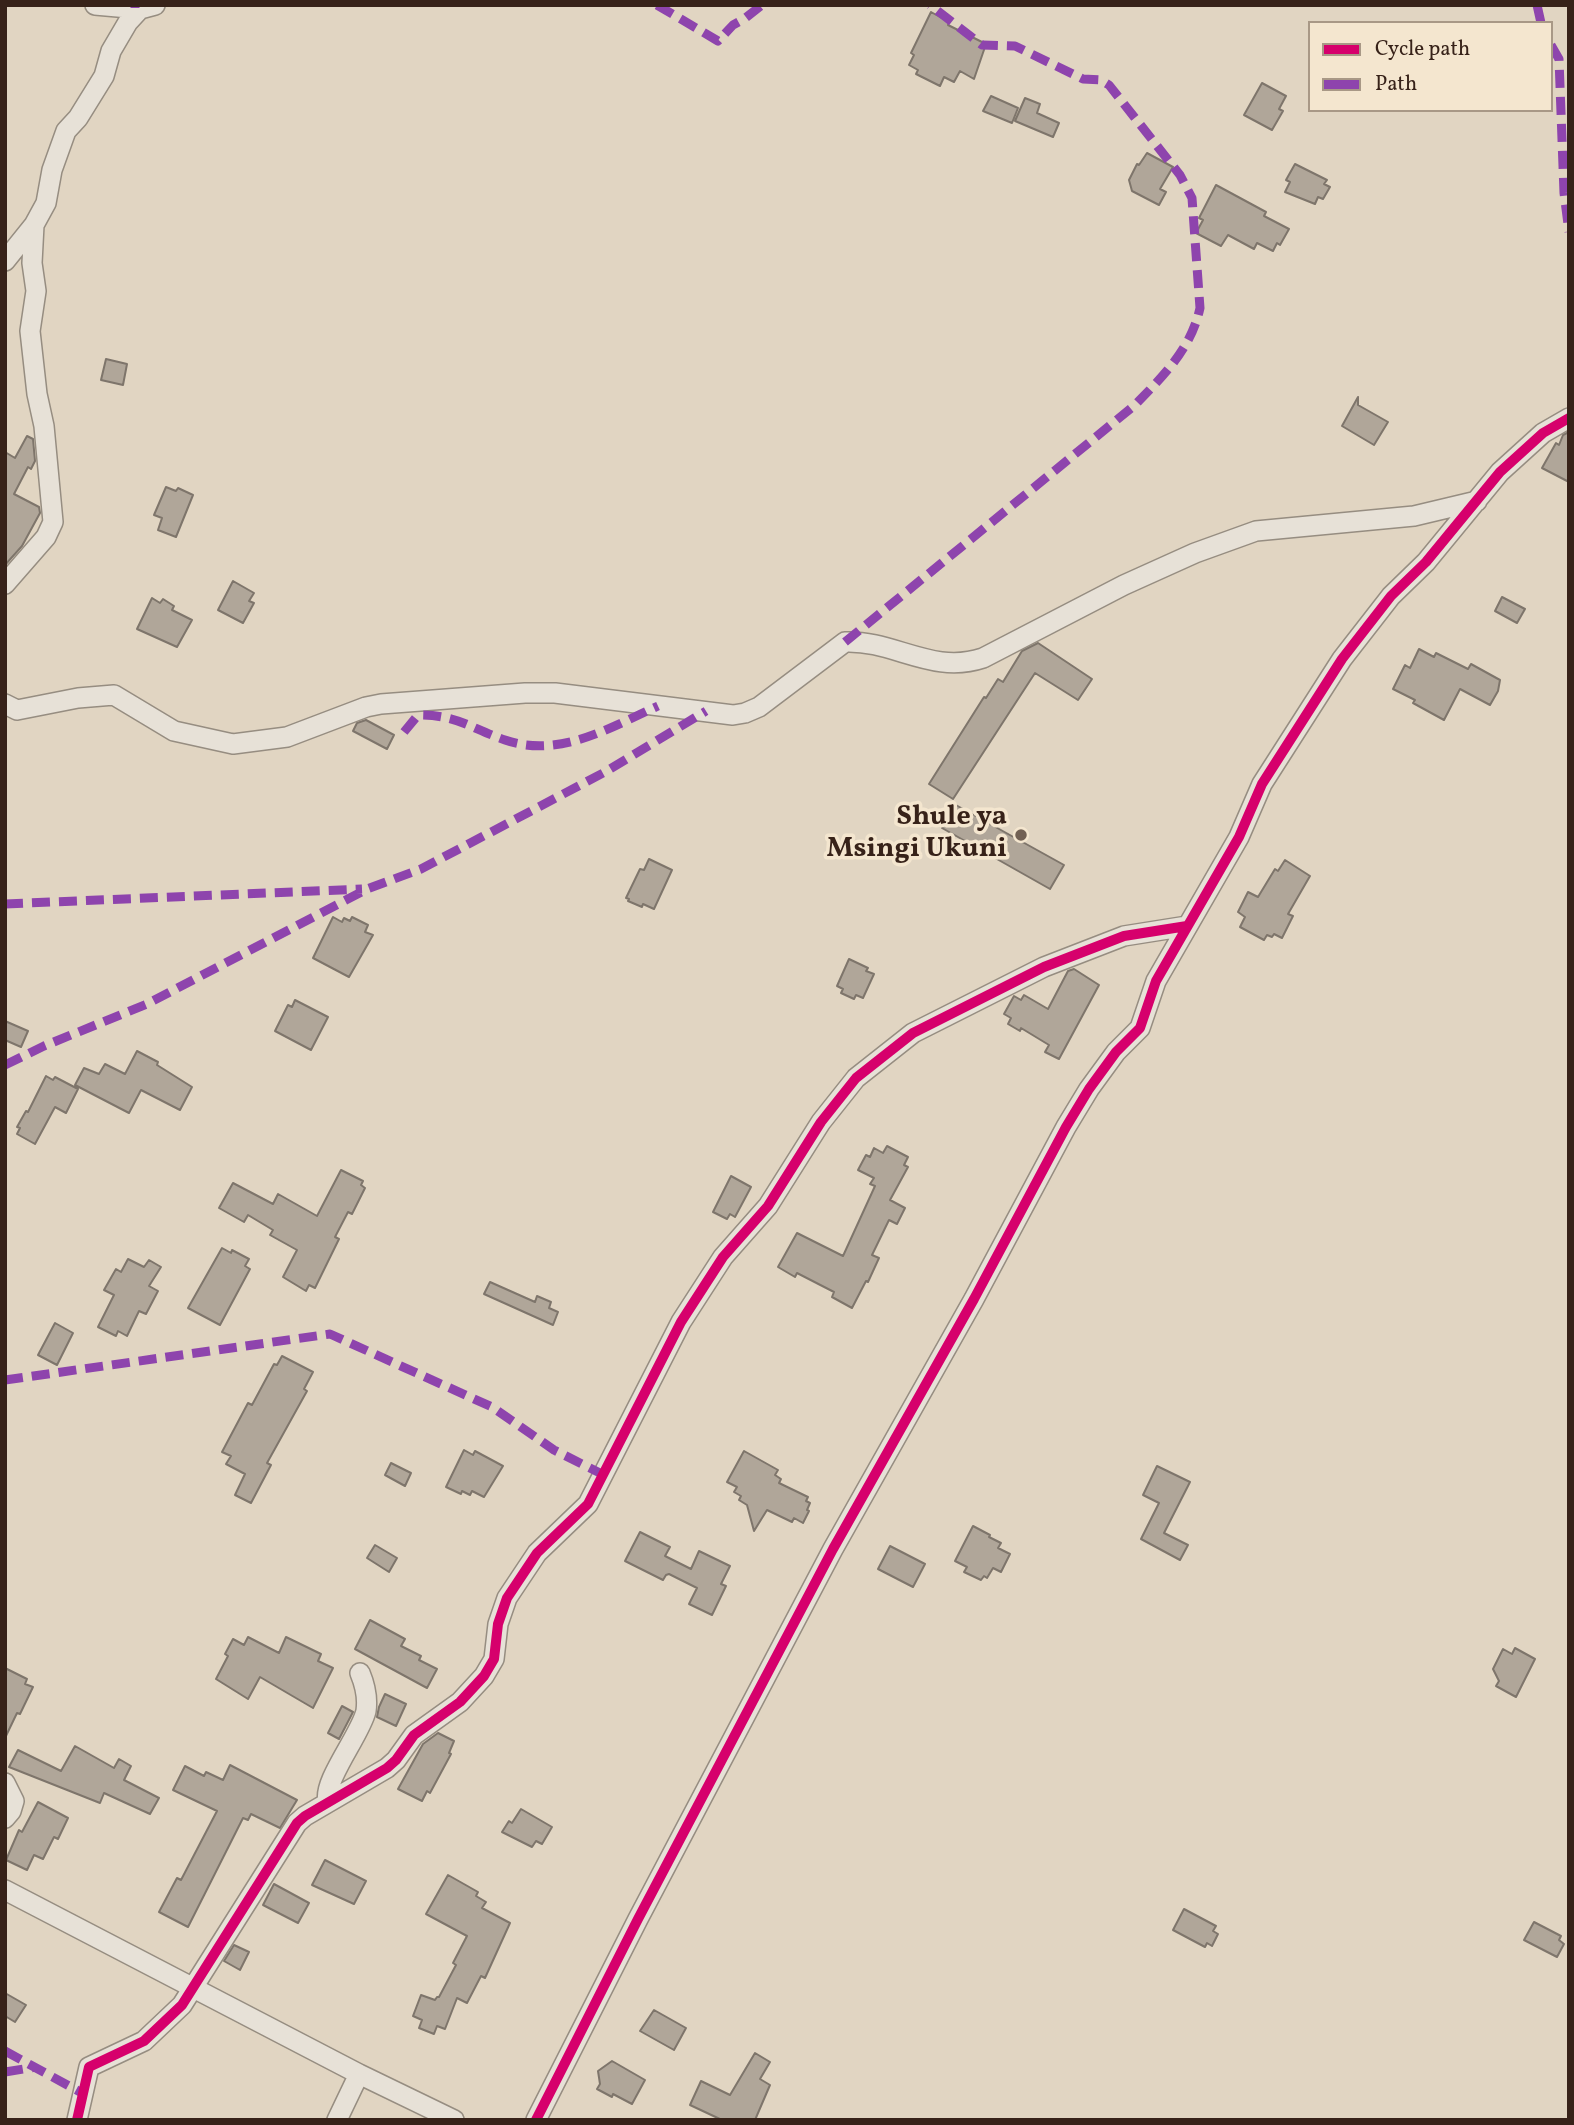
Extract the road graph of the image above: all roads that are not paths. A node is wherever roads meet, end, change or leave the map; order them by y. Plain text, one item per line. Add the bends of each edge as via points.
1 (95, 5) edge
2 (147, 7) edge
3 (34, 225) junction
4 (5, 261) edge
5 (1569, 418) edge
6 (1477, 501) junction
7 (5, 584) edge
8 (5, 704) edge
9 (1187, 926) junction
10 (360, 1673) dead end
11 (5, 1783) edge
12 (328, 1801) junction
13 (5, 1818) edge
14 (5, 1890) edge
15 (192, 1987) junction
16 (359, 2074) junction
17 (77, 2120) edge
18 (337, 2120) edge
19 (454, 2120) edge
20 (536, 2120) edge

1 - 2 street
2 - 3 street via 127,24 103,76 66,131 52,170 49,196
3 - 4 street
3 - 7 street via 36,291 30,331 53,522 46,537
5 - 6 street via 1543,433 1500,472
6 - 8 street via 1414,516 1256,531 1124,585 970,663 934,662 876,644 845,642 759,707 733,715 525,693 381,704 287,737 233,744 174,731 114,695 25,710
6 - 9 street via 1391,596 1342,659 1262,783 1239,837
9 - 12 street via 1124,936 1044,967 913,1033 856,1078 821,1122 768,1206 723,1257 681,1322 588,1504 537,1553 507,1598 494,1659 484,1676 460,1702 414,1735 387,1768
9 - 20 street via 1156,981 1140,1028 1116,1052 1066,1127 833,1549
10 - 12 street via 366,1712 328,1788
11 - 13 street via 14,1801
12 - 15 street via 305,1815 289,1833
14 - 15 street
15 - 16 street
15 - 17 street via 182,2005 144,2041 89,2067
16 - 18 street
16 - 19 street

